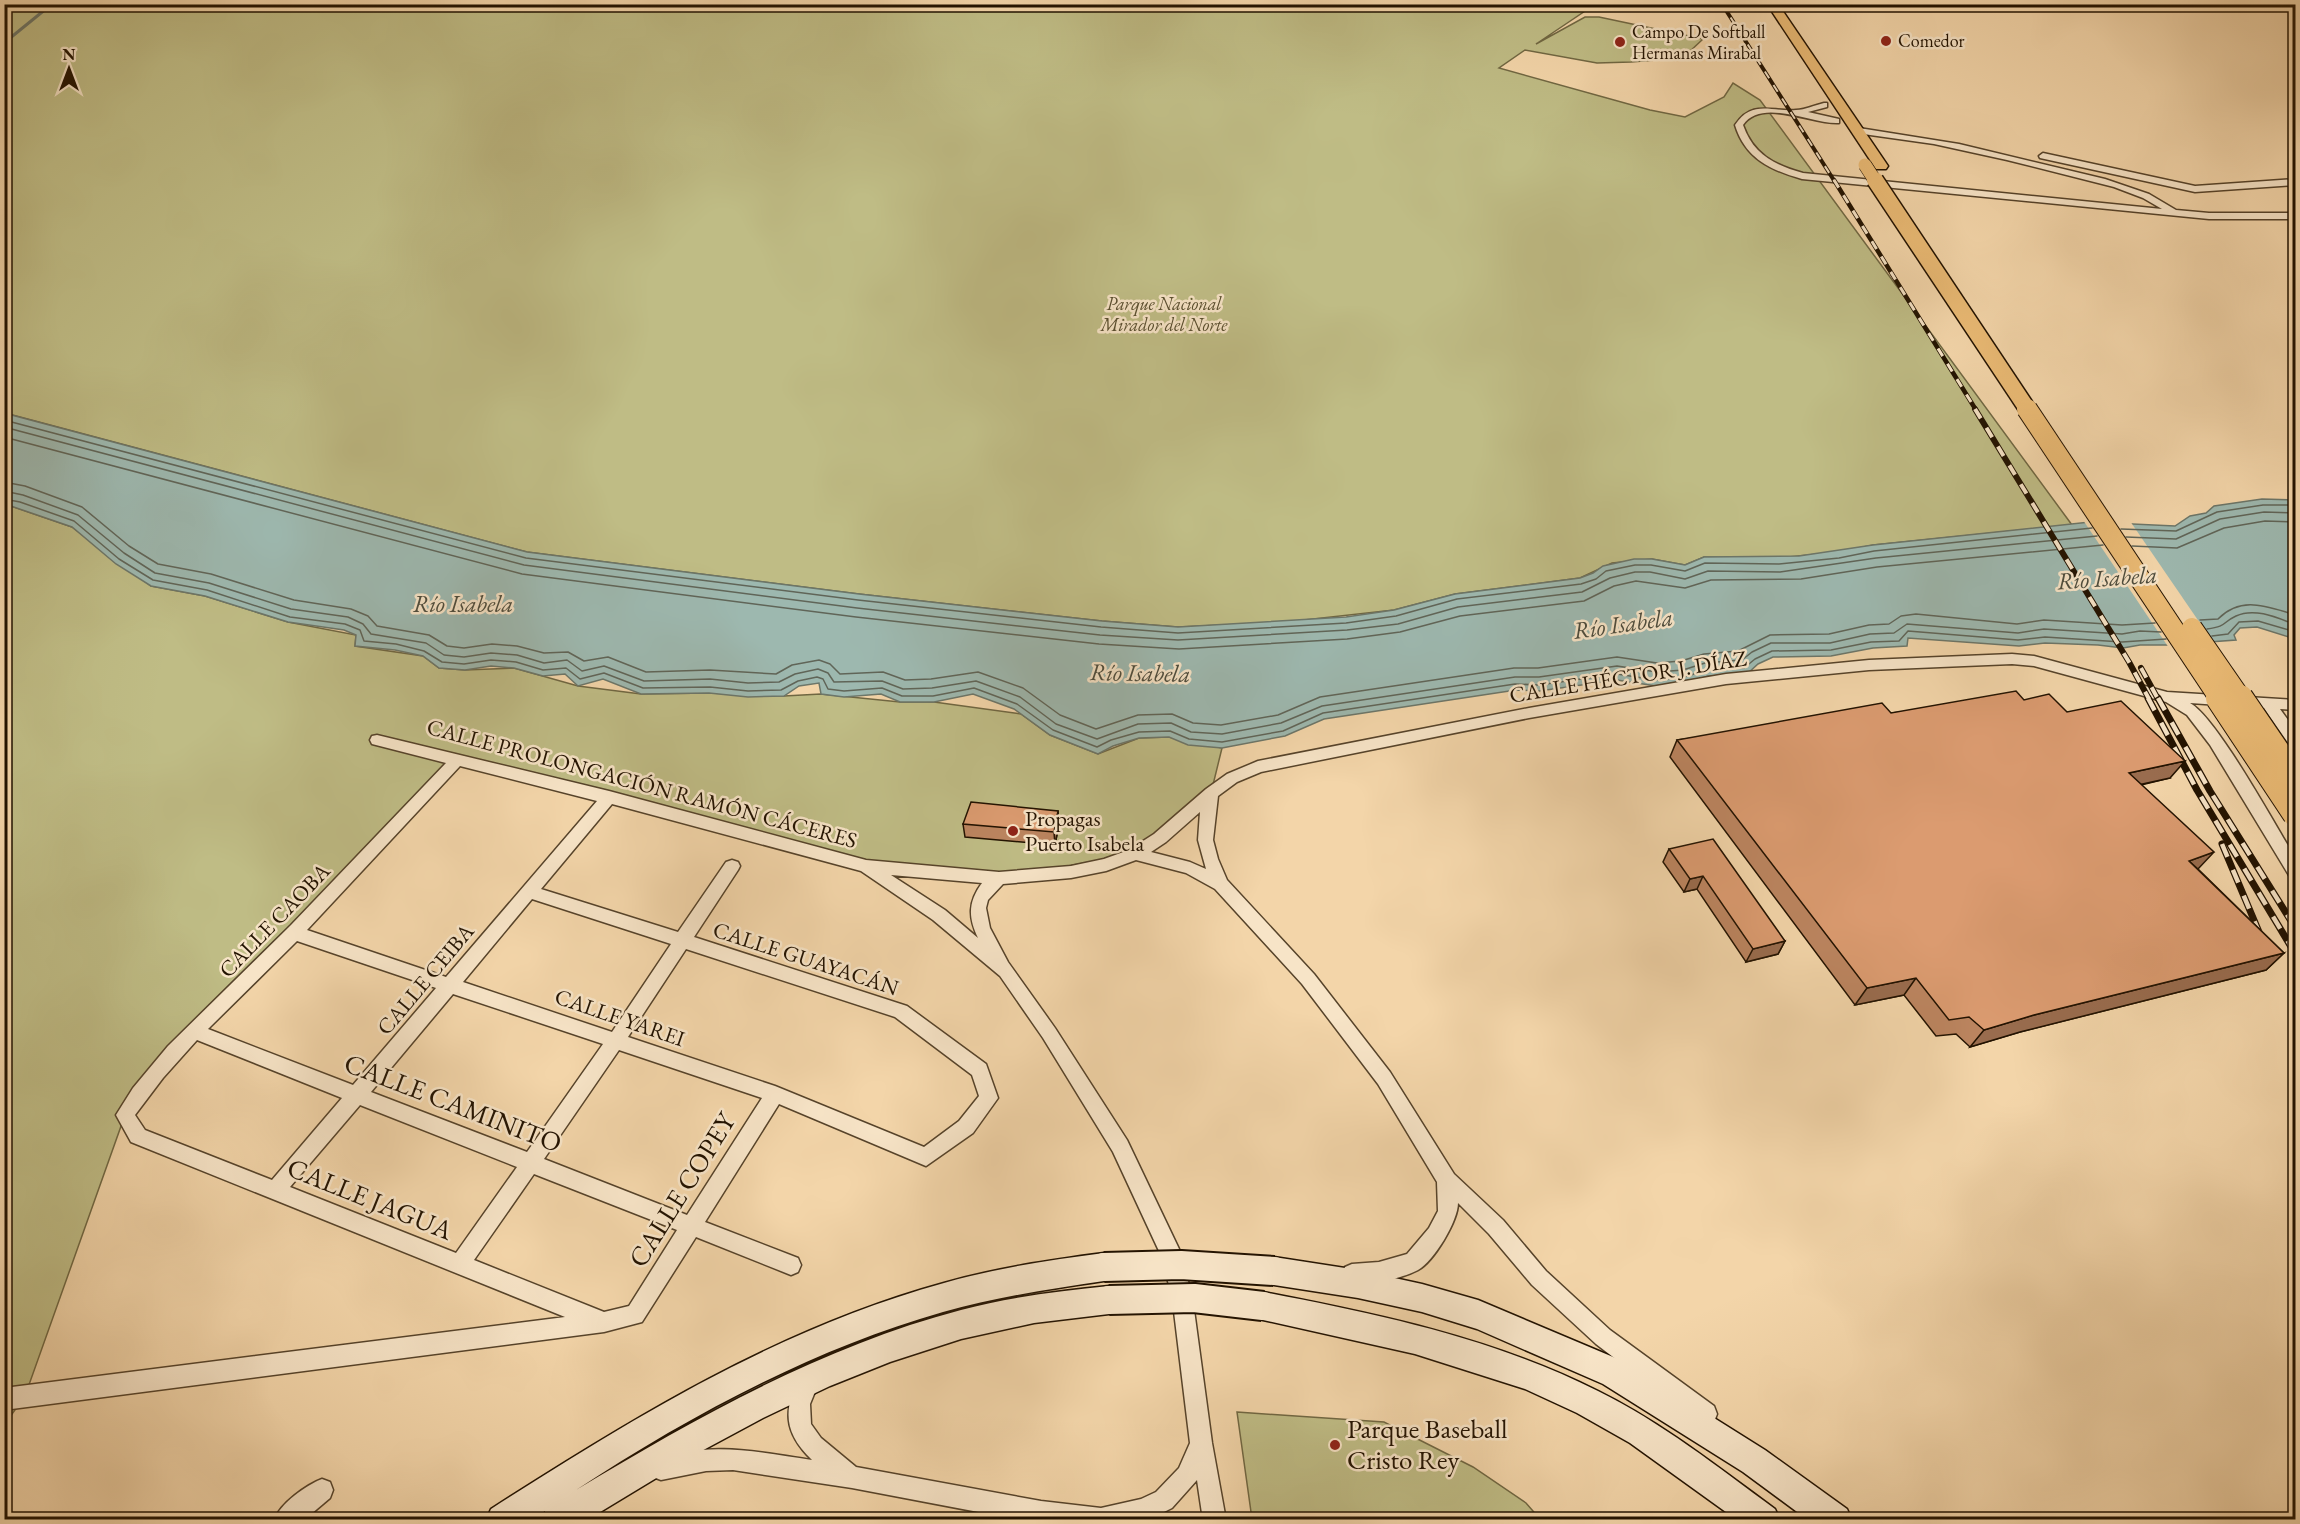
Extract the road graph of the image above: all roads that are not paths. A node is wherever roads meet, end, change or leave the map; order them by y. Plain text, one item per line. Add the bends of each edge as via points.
1 (1758, 4) edge
2 (1772, 4) edge
3 (1824, 105) junction
4 (1800, 112) junction
5 (1836, 121) junction
6 (1858, 132) junction
7 (1986, 152) junction
8 (1873, 165) junction
9 (2295, 182) edge
10 (2175, 213) junction
11 (2295, 216) edge
12 (2167, 697) junction
13 (2269, 705) junction
14 (2295, 705) edge
15 (377, 740) dead end
16 (2295, 743) edge
17 (458, 759) junction
18 (2295, 780) edge
19 (1211, 793) junction
20 (609, 797) junction
21 (2295, 814) edge
22 (1135, 854) junction
23 (732, 866) dead end
24 (866, 866) junction
25 (2295, 873) edge
26 (999, 878) junction
27 (1221, 884) junction
28 (528, 891) junction
29 (294, 933) junction
30 (683, 942) junction
31 (1006, 972) junction
32 (450, 983) junction
33 (196, 1032) junction
34 (616, 1040) junction
35 (776, 1094) junction
36 (357, 1095) junction
37 (125, 1115) joint
38 (926, 1157) joint
39 (532, 1162) junction
40 (1448, 1180) junction
41 (275, 1191) junction
42 (690, 1225) junction
43 (460, 1264) junction
44 (790, 1265) dead end
45 (1305, 1275) junction
46 (604, 1322) junction
47 (809, 1380) junction
48 (4, 1399) edge
49 (1201, 1443) junction
50 (852, 1477) junction
51 (623, 1479) junction
52 (322, 1490) dead end
53 (1833, 1517) edge
54 (1103, 1519) edge
55 (285, 1520) edge
56 (502, 1520) edge
57 (557, 1520) edge
58 (1215, 1520) edge
59 (1764, 1520) edge

1 - 3 main road
2 - 6 main road
3 - 4 street
3 - 5 main road
4 - 5 street
4 - 10 street via 1748,114 1739,125 1744,142 1763,161 1802,176
5 - 8 main road
6 - 7 street via 1930,139
6 - 8 main road
7 - 9 street via 2019,152 2195,189
7 - 10 street via 2146,194
8 - 18 main road, bridge
8 - 21 main road, bridge
10 - 11 street
12 - 13 street, CALLE HÉCTOR J. DÍAZ
12 - 19 street, CALLE HÉCTOR J. DÍAZ via 2034,661 2012,659 1869,665 1726,679 1258,767
12 - 25 street via 2192,711 2215,741
13 - 14 street, CALLE HÉCTOR J. DÍAZ
13 - 16 street
15 - 17 street, CALLE PROLONGACIÓN RAMÓN CÁCERES
17 - 20 street, CALLE PROLONGACIÓN RAMÓN CÁCERES
17 - 29 street, CALLE CAOBA
19 - 22 street, CALLE HÉCTOR J. DÍAZ via 1160,838
19 - 27 street via 1204,829 1206,852
20 - 24 street, CALLE PROLONGACIÓN RAMÓN CÁCERES
20 - 28 street, CALLE CEIBA
22 - 26 street, CALLE HÉCTOR J. DÍAZ via 1071,872
22 - 27 street via 1190,868
23 - 30 street
24 - 26 street, CALLE HÉCTOR J. DÍAZ
24 - 31 street, CALLE PROLONGACIÓN RAMÓN CÁCERES via 939,915
26 - 31 street via 985,888 978,903 978,923
27 - 40 street via 1315,988 1384,1078
28 - 30 street, CALLE GUAYACÁN
28 - 32 street, CALLE CEIBA
29 - 32 street, CALLE YAREI
29 - 33 street, CALLE CAOBA
30 - 34 street
30 - 38 street, CALLE GUAYACÁN via 901,1011 980,1070 989,1098 966,1127
31 - 49 street, CALLE PROLONGACIÓN RAMÓN CÁCERES via 1120,1146 1169,1249 1182,1295
32 - 34 street, CALLE YAREI
32 - 36 street, CALLE CEIBA
33 - 36 street, CALLE CAMINITO
33 - 37 street, CALLE CAOBA via 139,1093
34 - 35 street, CALLE YAREI
34 - 39 street
35 - 38 street, CALLE YAREI
35 - 42 street, CALLE COPEY
36 - 39 street, CALLE CAMINITO
36 - 41 street, CALLE CEIBA
37 - 41 street, CALLE JAGUA via 138,1136
39 - 42 street, CALLE CAMINITO
39 - 43 street
40 - 45 street via 1448,1212 1436,1235 1413,1262 1379,1272
40 - 53 street via 1496,1227 1539,1278 1603,1337 1754,1449
41 - 43 street, CALLE JAGUA
42 - 44 street, CALLE CAMINITO
42 - 46 street, CALLE COPEY via 635,1315
43 - 46 street, CALLE JAGUA
45 - 53 main road via 1422,1298 1497,1323 1614,1372 1754,1461
45 - 56 main road, bridge via 1181,1265 1104,1267 1027,1276 974,1289 870,1322 717,1390 560,1481
46 - 48 street
47 - 50 street via 799,1403 799,1420 805,1436 822,1455
47 - 51 main road
47 - 59 main road, bridge via 911,1340 1008,1312 1109,1300 1194,1298 1263,1306 1352,1322 1426,1342 1563,1390 1632,1427
49 - 54 street via 1187,1476 1164,1500 1143,1510
49 - 58 street, CALLE PROLONGACIÓN RAMÓN CÁCERES
50 - 51 street via 732,1459 677,1465
50 - 54 street via 1041,1512
51 - 57 main road
52 - 55 street

